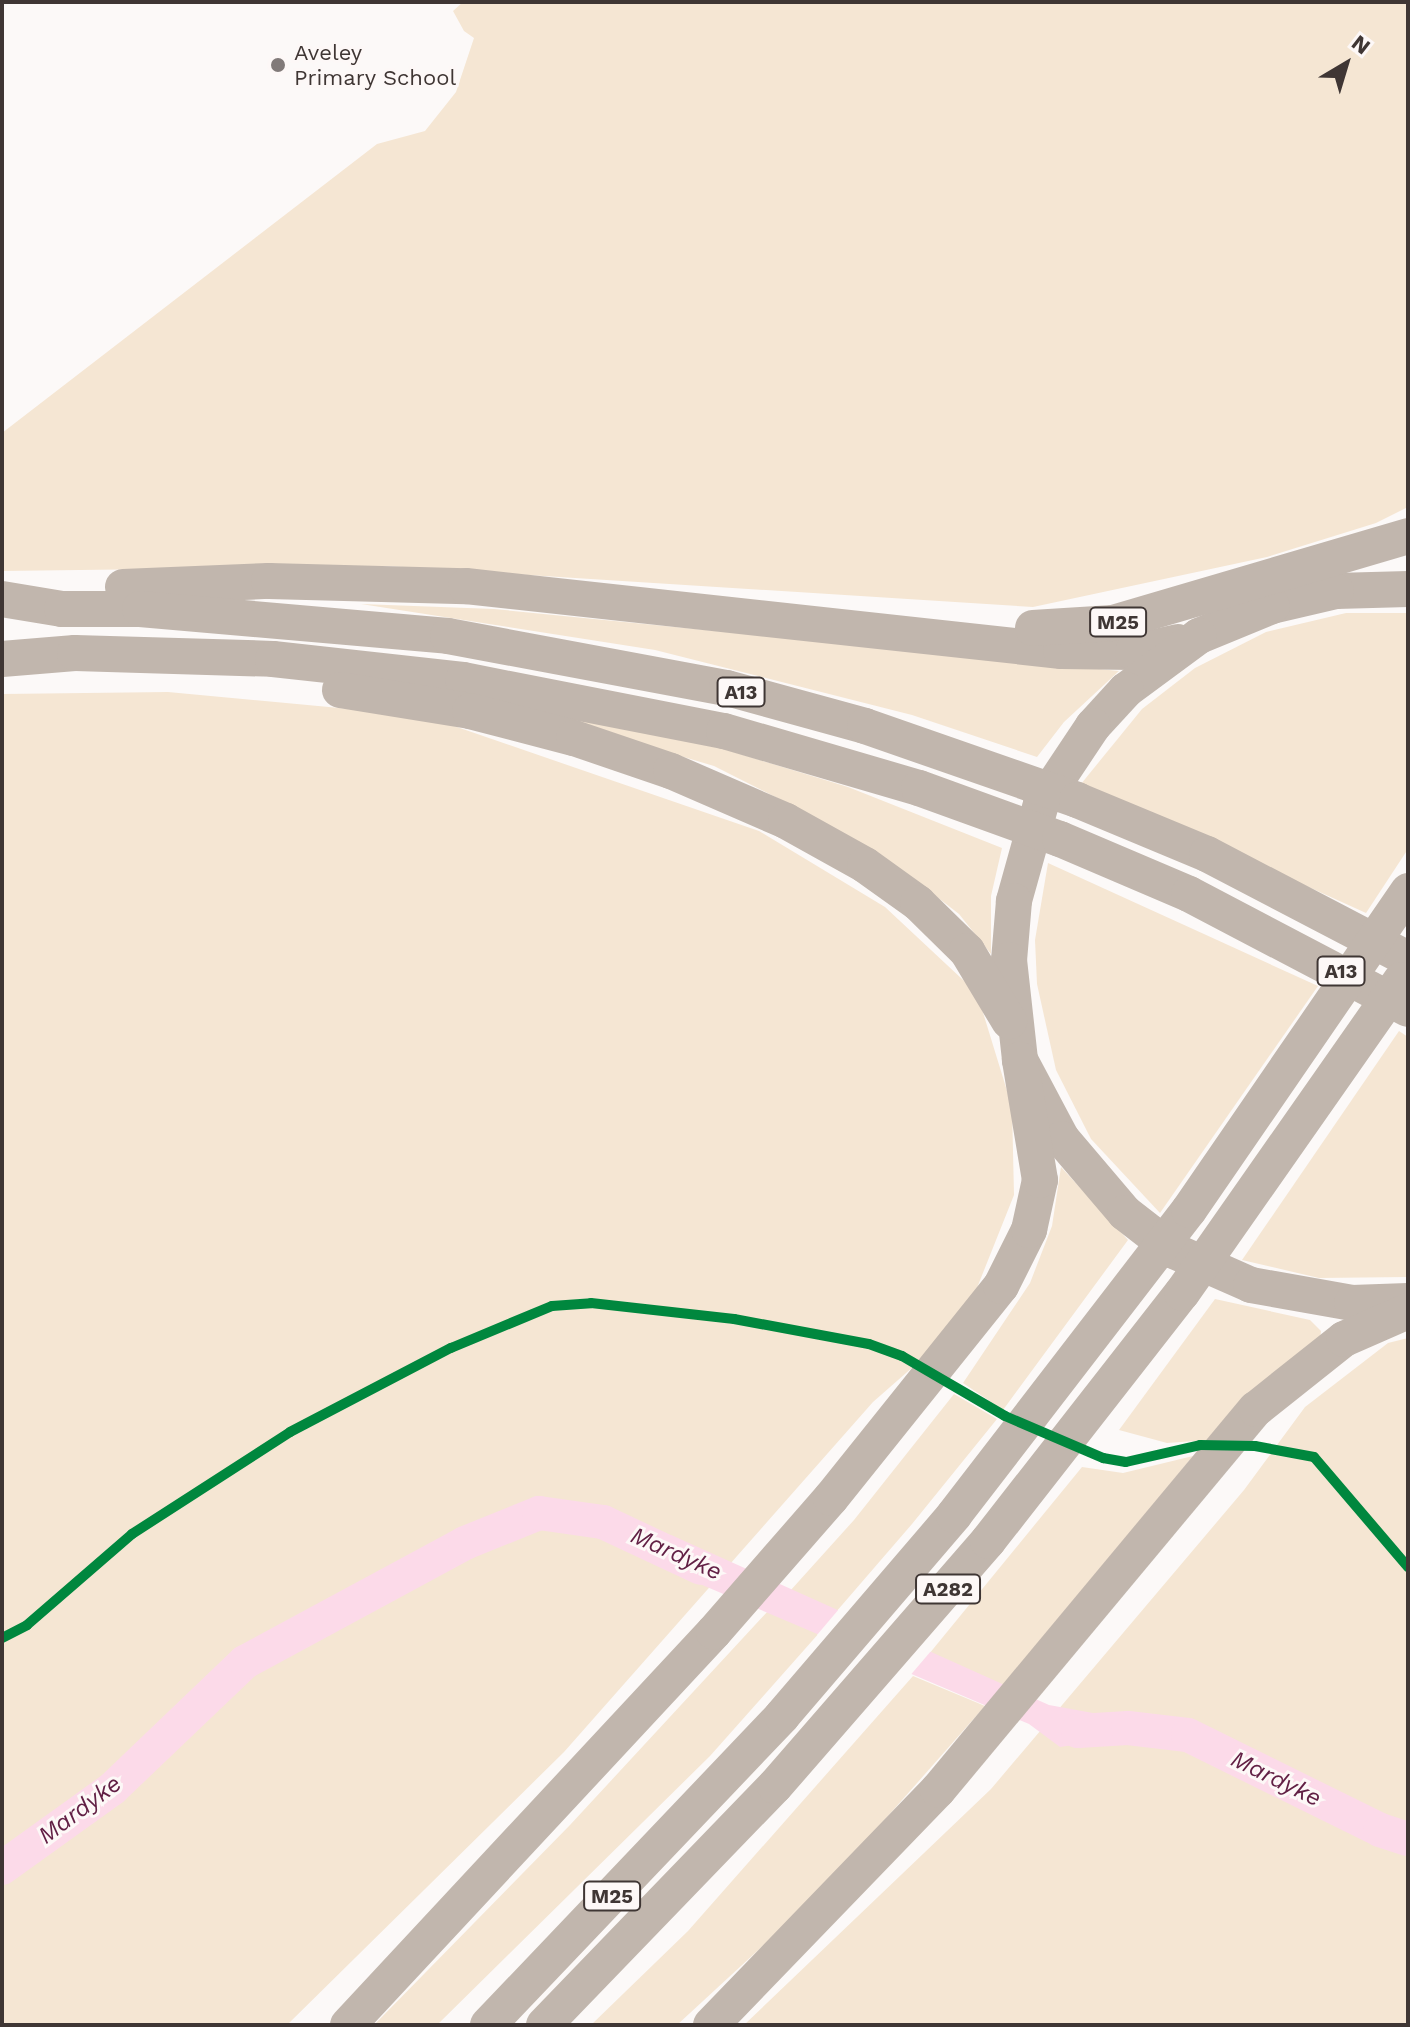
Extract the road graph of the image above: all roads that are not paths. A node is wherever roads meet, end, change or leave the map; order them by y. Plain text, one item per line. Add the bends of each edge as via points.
1 (1408, 536) edge
2 (1408, 560) edge
3 (1408, 589) edge
4 (2, 598) edge
5 (1299, 598) junction
6 (815, 622) junction
7 (1199, 636) junction
8 (9, 659) edge
9 (1408, 891) edge
10 (1408, 959) edge
11 (1408, 970) edge
12 (1408, 1009) edge
13 (1016, 1043) junction
14 (1408, 1301) edge
15 (1408, 1311) edge
16 (350, 2022) edge
17 (488, 2025) edge
18 (544, 2025) edge
19 (711, 2025) edge

1 - 6 highway, M25 via 1101,625
2 - 5 highway
3 - 5 highway via 1362,588
4 - 6 highway via 59,588 269,581 466,586
4 - 10 highway, A13 via 62,609 140,609 376,628 588,659 727,688 865,726 1027,780 1297,899
5 - 7 highway
6 - 7 highway via 1105,654
7 - 13 highway via 1149,670 1111,706 1041,804 1014,901
8 - 12 highway, A13 via 75,653 273,659 463,680 724,731 919,788 1060,839 1273,935
8 - 13 highway via 51,667 277,682 411,701 574,738 671,771 786,821 897,886 967,951
9 - 17 highway, M25 via 1189,1210 1070,1369 876,1609 735,1767
11 - 18 highway, A282 via 1112,1385 945,1593 775,1786
13 - 14 highway via 1080,1165 1140,1226 1174,1251 1230,1277 1302,1297
13 - 16 highway via 1040,1180 1029,1230 1012,1269 821,1510 655,1699
15 - 19 highway via 1344,1339 1296,1372 1233,1434 989,1730 835,1900

